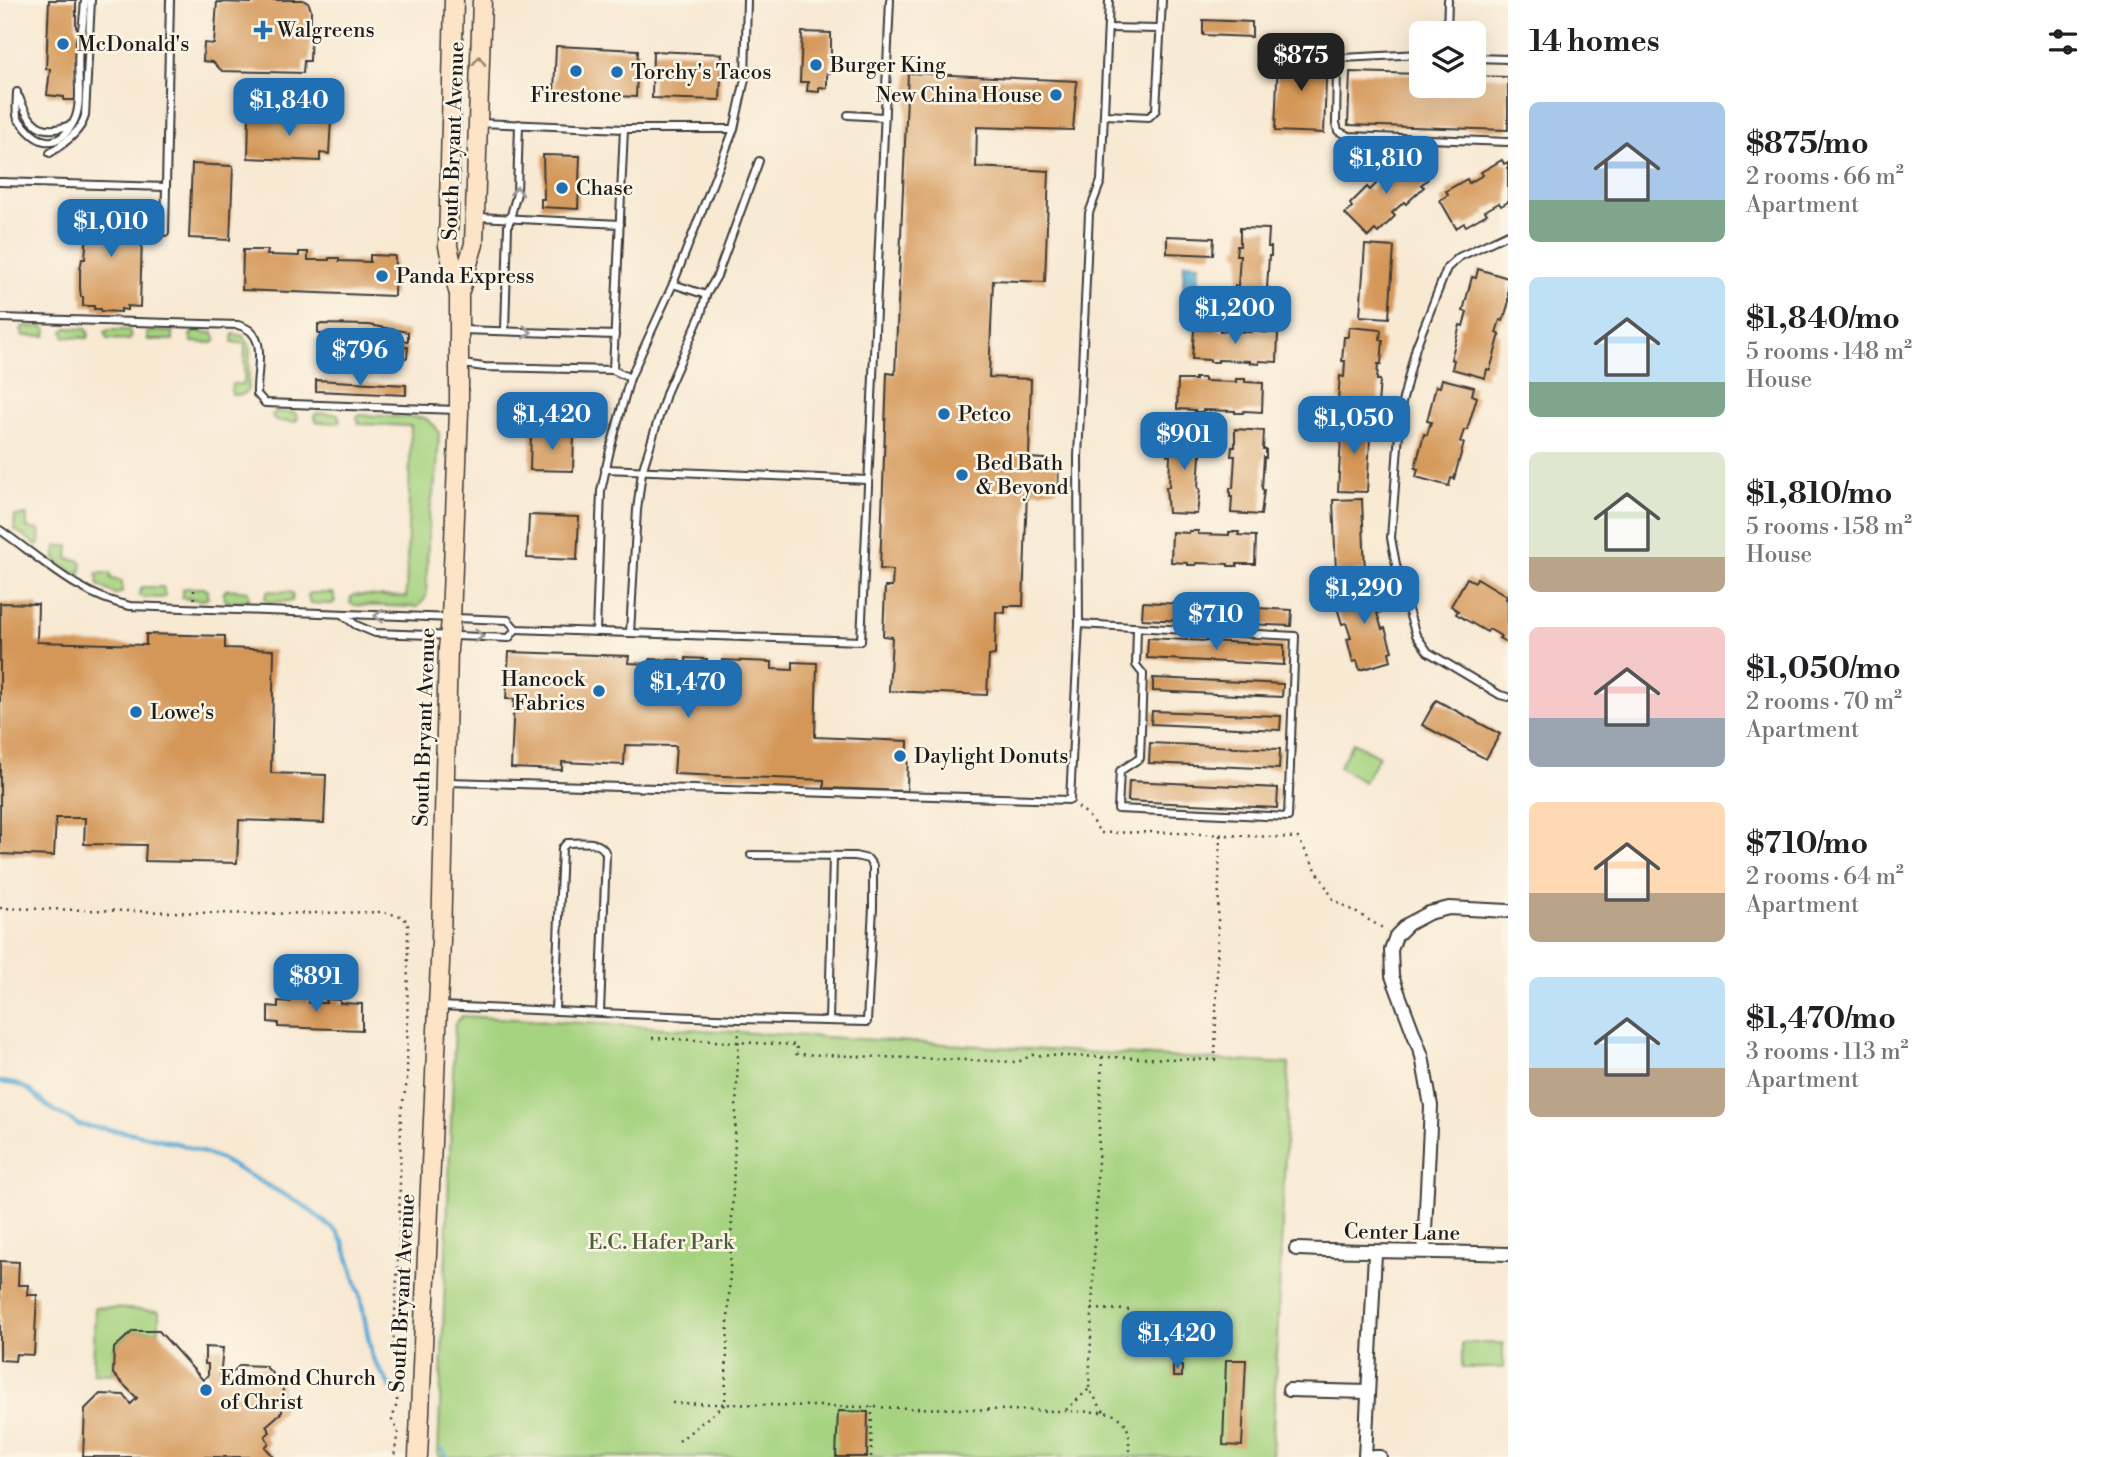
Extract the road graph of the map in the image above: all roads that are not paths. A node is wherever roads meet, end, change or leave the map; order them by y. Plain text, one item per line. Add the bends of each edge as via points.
1 (85, 0) edge
2 (90, 0) edge
3 (170, 0) edge
4 (454, 0) edge
5 (482, 0) edge
6 (747, 0) edge
7 (890, 0) edge
8 (1109, 0) edge
9 (1161, 0) edge
10 (1448, 0) edge
11 (1447, 21) edge
12 (1108, 29) junction
13 (1158, 29) junction
14 (1409, 55) edge
15 (1486, 58) edge
16 (1508, 59) edge
17 (848, 115) dead end
18 (1104, 115) junction
19 (884, 117) junction
20 (477, 122) junction
21 (519, 124) junction
22 (71, 125) junction
23 (624, 129) junction
24 (734, 129) junction
25 (1508, 142) edge
26 (50, 153) dead end
27 (759, 161) dead end
28 (0, 182) edge
29 (166, 187) junction
30 (475, 217) junction
31 (509, 218) junction
32 (620, 223) junction
33 (165, 232) dead end
34 (1508, 234) edge
35 (673, 284) junction
36 (459, 294) junction
37 (706, 295) junction
38 (0, 318) edge
39 (459, 330) junction
40 (505, 331) junction
41 (615, 335) junction
42 (460, 363) junction
43 (613, 370) junction
44 (630, 378) junction
45 (459, 411) junction
46 (605, 469) junction
47 (642, 472) junction
48 (868, 480) junction
49 (0, 530) edge
50 (342, 615) junction
51 (1079, 624) junction
52 (450, 627) junction
53 (1137, 627) junction
54 (516, 629) junction
55 (596, 632) junction
56 (630, 633) junction
57 (1508, 697) edge
58 (444, 782) junction
59 (751, 855) dead end
60 (833, 856) junction
61 (1508, 911) edge
62 (438, 1006) junction
63 (555, 1010) junction
64 (600, 1012) junction
65 (829, 1021) junction
66 (1296, 1249) dead end
67 (1424, 1251) junction
68 (1375, 1253) junction
69 (1508, 1254) edge
70 (1289, 1390) dead end
71 (1367, 1392) junction
72 (418, 1457) edge
73 (1365, 1457) edge
74 (1380, 1457) edge

1 - 22 lane via 77,113
2 - 26 lane via 83,124
3 - 29 lane
4 - 36 main road via 448,246
20 -> 5 main road, South Bryant Avenue
6 - 24 lane via 745,79
7 - 19 lane
8 - 12 lane
9 - 13 lane
10 - 11 lane
12 - 13 lane
12 - 18 lane
13 - 18 lane via 1156,110 1149,117
14 - 25 lane via 1342,58 1337,69 1338,131 1349,136
15 - 16 lane
17 - 19 lane
18 - 51 lane via 1101,181 1088,226 1078,457
19 - 48 lane
20 - 21 lane
20 - 30 main road, South Bryant Avenue
21 - 23 lane
31 -> 21 lane via 517,193
22 - 22 lane via 61,129 33,124 17,92 18,118 40,141 51,142
23 - 24 lane
23 - 32 lane
24 - 35 lane
27 - 37 lane
28 - 29 lane
29 - 33 lane
30 - 31 lane
30 - 36 main road, South Bryant Avenue via 474,244
31 - 32 lane
31 - 40 lane
32 - 41 lane
34 - 57 lane via 1459,257 1447,268 1416,347 1401,407 1391,538 1416,635 1428,652
35 - 37 lane
35 - 44 lane
36 - 39 main road, South Bryant Avenue
37 - 47 lane via 667,391
38 - 45 lane via 238,325 257,338 257,394 265,403
39 - 40 lane
39 - 42 main road, South Bryant Avenue
40 -> 41 lane
41 - 43 lane
42 - 43 lane
42 - 45 main road, South Bryant Avenue
43 - 44 lane
44 - 46 lane
45 - 52 main road, South Bryant Avenue
46 - 47 lane
46 - 55 lane
47 - 48 lane
47 - 56 lane
48 - 56 lane via 861,641
49 - 50 lane via 72,583 110,602
52 -> 50 lane
50 - 52 lane via 375,633
51 - 53 lane
51 - 58 lane via 1070,800
52 - 54 lane via 508,620
52 -> 54 lane via 509,638
52 - 58 main road, South Bryant Avenue
53 - 53 lane via 1295,636 1288,817 1118,809 1119,771 1140,758 1143,674 1136,665
54 - 55 lane
55 - 56 lane
58 - 62 main road, South Bryant Avenue
59 - 60 lane
60 - 65 lane
60 - 65 lane via 868,859 873,866 873,907 867,1021
61 - 67 street via 1449,908 1429,913 1408,924 1391,950 1392,976 1422,1056 1432,1106
62 - 63 lane
62 - 72 main road, South Bryant Avenue
63 - 64 lane
63 - 64 lane via 562,848 567,843 598,844 606,855
64 - 65 lane
66 - 68 street, Center Lane
67 - 68 street, Center Lane
67 - 69 street, Center Lane
68 - 71 street
70 - 71 street
71 - 73 street
73 - 74 street

